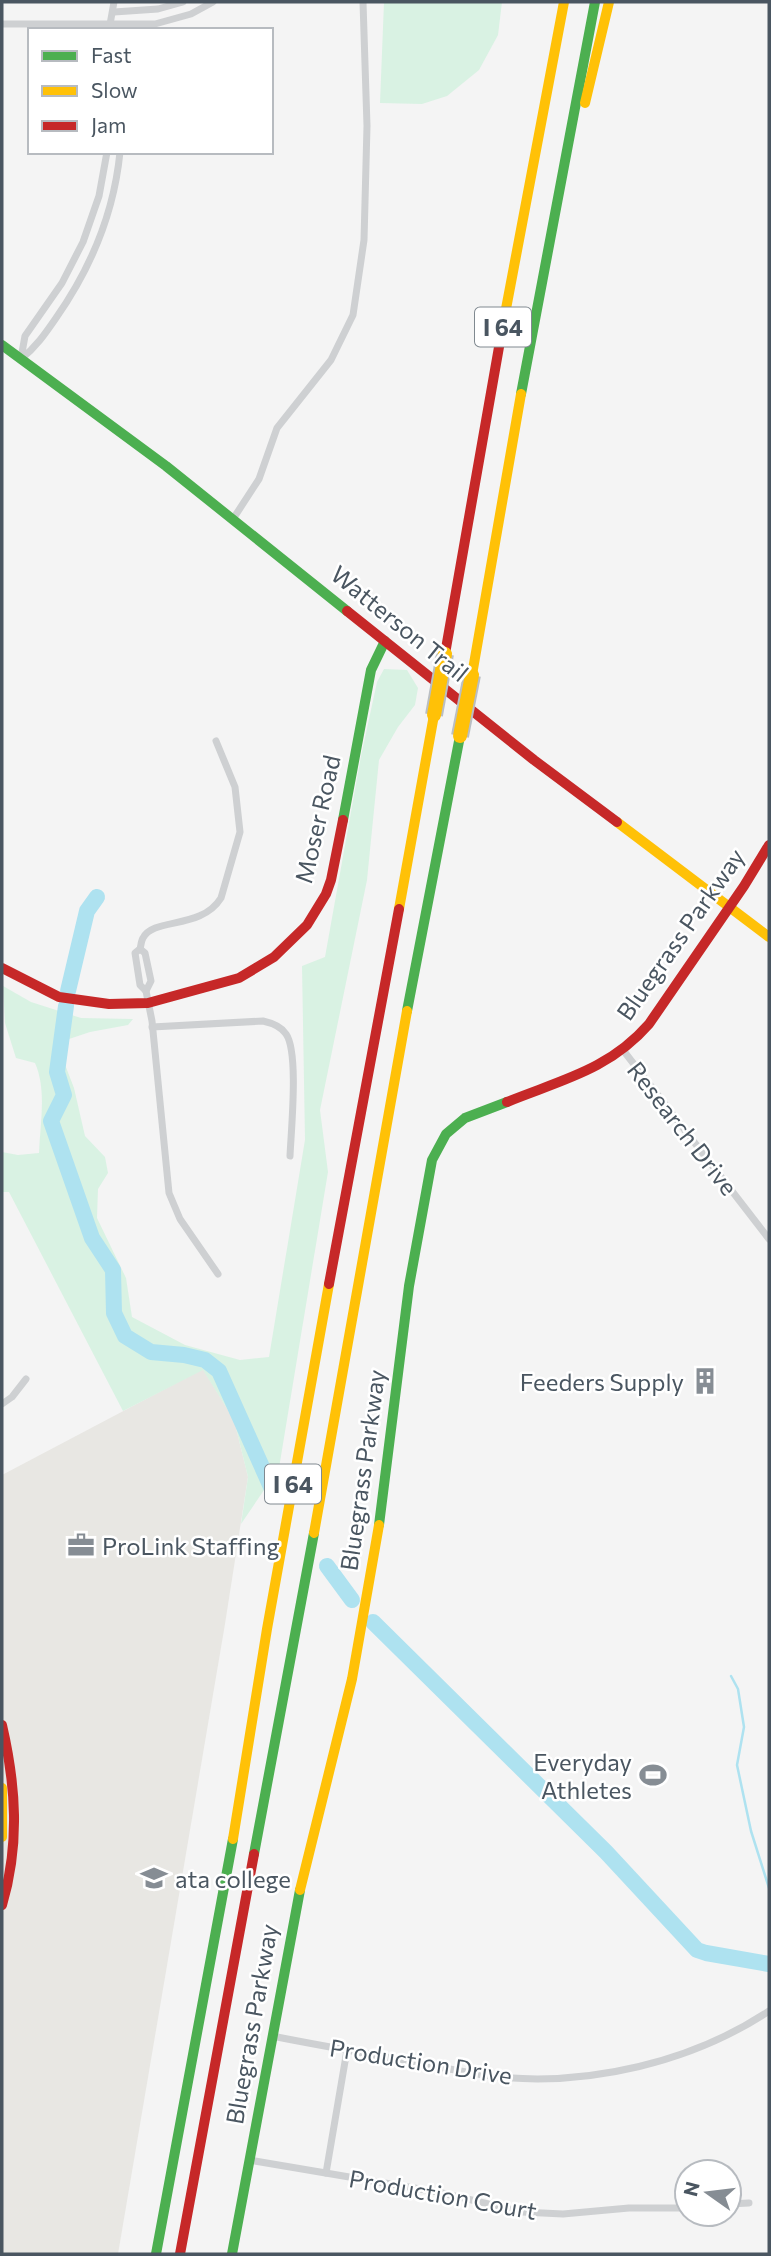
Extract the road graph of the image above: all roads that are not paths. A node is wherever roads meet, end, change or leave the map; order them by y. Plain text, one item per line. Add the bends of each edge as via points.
1 (114, 2) edge
2 (183, 2) edge
3 (213, 2) edge
4 (363, 2) edge
5 (564, 2) edge
6 (595, 2) edge
7 (609, 2) edge
8 (114, 12) junction
9 (2, 24) edge
10 (109, 27) edge
11 (122, 27) edge
12 (107, 154) edge
13 (120, 154) edge
14 (541, 281) junction
15 (2, 345) edge
16 (21, 359) junction
17 (233, 519) junction
18 (385, 641) junction
19 (216, 741) dead end
20 (769, 845) edge
21 (728, 908) junction
22 (769, 937) edge
23 (2, 968) edge
24 (147, 997) junction
25 (152, 1027) junction
26 (623, 1050) junction
27 (290, 1156) dead end
28 (769, 1239) edge
29 (218, 1274) dead end
30 (26, 1379) dead end
31 (2, 1404) edge
32 (2, 1725) edge
33 (2, 1788) edge
34 (2, 1837) edge
35 (2, 1905) edge
36 (769, 2011) edge
37 (272, 2036) junction
38 (347, 2050) junction
39 (249, 2161) junction
40 (326, 2173) junction
41 (743, 2203) edge
42 (749, 2203) dead end
43 (673, 2208) edge
44 (156, 2254) edge
45 (180, 2254) edge
46 (232, 2254) edge

1 - 8 street
2 - 8 street
3 - 11 street via 174,19
4 - 17 street via 368,127 364,240 353,315 331,360 277,428 260,478
5 - 44 main road, I 64, bridge via 330,1273 229,1865
6 - 14 main road, I 64
7 - 14 main road
8 - 10 street
8 - 11 street
9 - 10 street
10 - 11 street
12 - 16 street via 99,196 83,242 62,283 25,336
13 - 16 street via 111,203 93,256 36,346
14 - 45 main road, I 64, bridge
15 - 16 main road, Watterson Trail
16 - 17 main road, Watterson Trail
17 - 18 main road, Watterson Trail
18 - 21 main road, Watterson Trail
18 - 24 main road, Moser Road via 371,670 334,870 307,925 274,957 239,978
19 - 24 street via 235,787 240,832 215,908 196,919 153,928 143,937 140,949 151,981
20 - 21 main road, Bluegrass Parkway
21 - 22 main road, Watterson Trail
21 - 26 main road, Bluegrass Parkway via 649,1024
23 - 24 main road, Moser Road via 59,997 109,1004
24 - 25 street
25 - 27 street via 263,1021 285,1032 294,1076
25 - 29 street via 169,1193 180,1219
26 - 28 street, Research Drive
26 - 37 main road, Bluegrass Parkway via 588,1070 465,1118 446,1133 432,1160 408,1286 370,1585 349,1692 295,1911
30 - 31 street
32 - 35 main road via 16,1794 12,1857
33 - 34 main road
36 - 38 street, Production Drive via 734,2032 673,2056 585,2075 497,2076
37 - 38 street, Production Drive
37 - 39 main road, Bluegrass Parkway
38 - 40 street, Production Court
39 - 40 street, Production Court
39 - 46 main road, Bluegrass Parkway
40 - 43 street, Production Court via 522,2212
41 - 42 street

